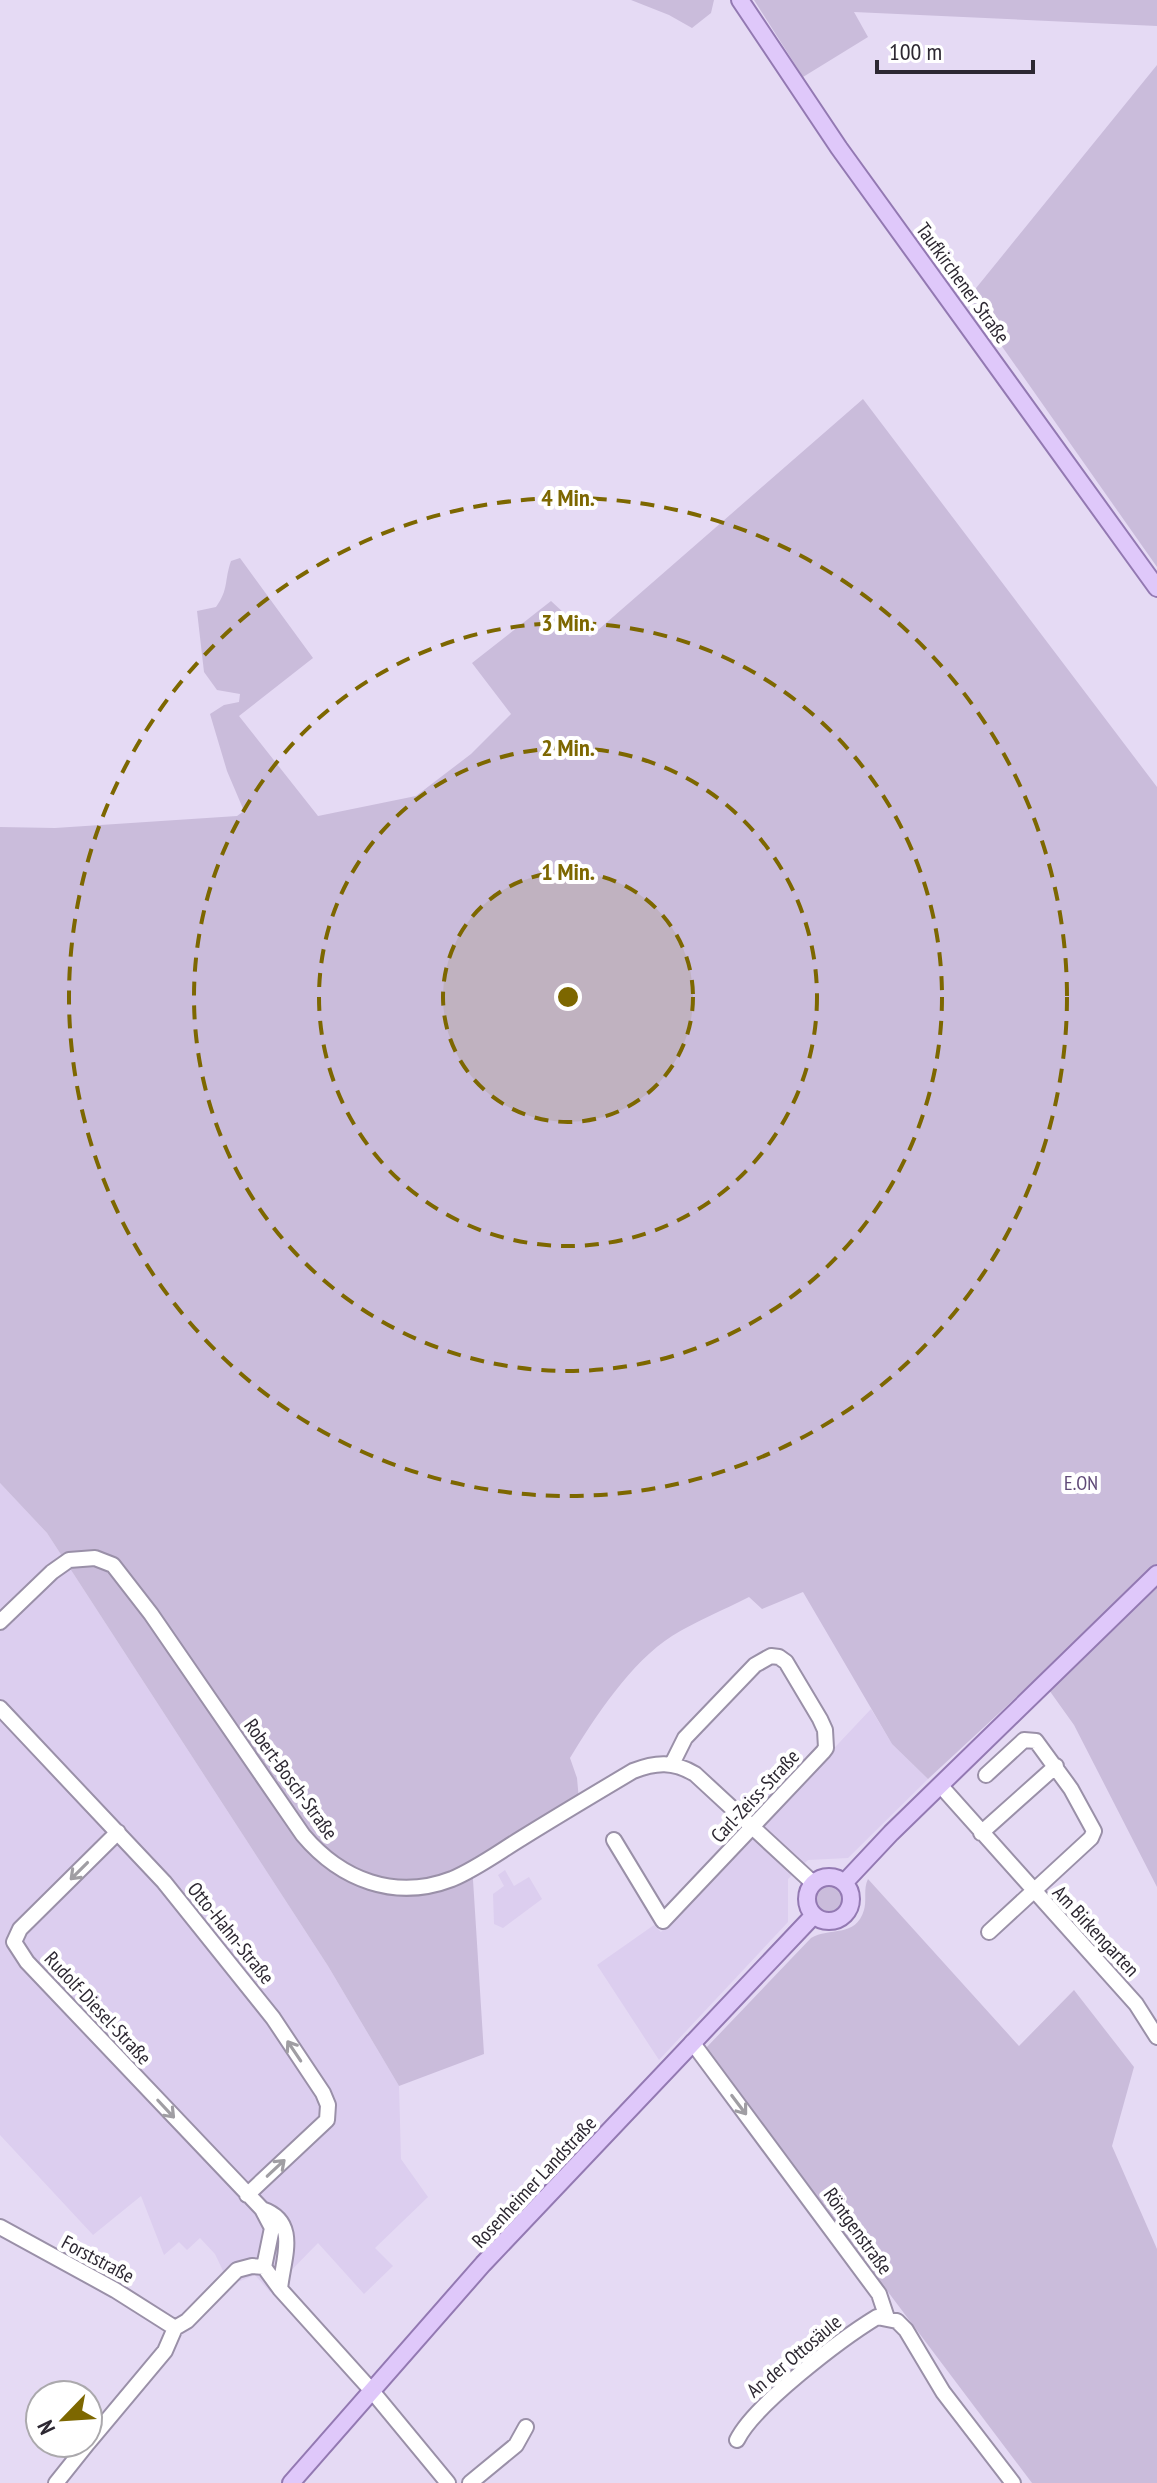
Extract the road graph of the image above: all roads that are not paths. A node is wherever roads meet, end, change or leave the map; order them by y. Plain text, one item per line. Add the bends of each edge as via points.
1 (740, 0) edge
2 (1157, 588) edge
3 (1157, 1574) edge
4 (0, 1622) edge
5 (0, 1708) edge
6 (672, 1764) junction
7 (1056, 1766) junction
8 (986, 1775) dead end
9 (940, 1785) junction
10 (754, 1827) junction
11 (118, 1832) junction
12 (981, 1833) junction
13 (614, 1840) dead end
14 (813, 1883) junction
15 (844, 1883) junction
16 (1032, 1891) junction
17 (814, 1915) junction
18 (989, 1932) dead end
19 (1157, 2037) edge
20 (692, 2042) junction
21 (247, 2195) junction
22 (262, 2209) junction
23 (0, 2227) edge
24 (264, 2267) junction
25 (280, 2289) junction
26 (887, 2318) junction
27 (175, 2328) junction
28 (372, 2391) junction
29 (104, 2424) edge
30 (526, 2427) dead end
31 (737, 2440) dead end
32 (75, 2459) edge
33 (56, 2483) edge
34 (291, 2483) edge
35 (448, 2483) edge
36 (470, 2483) edge
37 (1013, 2483) edge

1 - 2 main road, Taufkirchener Straße via 839,148
3 - 9 main road
4 - 6 street, Robert-Bosch-Straße via 69,1560 95,1558 113,1565 309,1843 341,1870 384,1886 430,1886 455,1877 633,1771
5 - 11 street, Otto-Hahn-Straße
6 - 10 street via 695,1774
6 - 10 street, Carl-Zeiss-Straße via 685,1738 755,1665 771,1656 786,1662 820,1719 826,1748
7 - 8 street, Am Birkengarten via 1029,1739
7 - 12 street
7 - 16 street, Am Birkengarten via 1094,1831
9 - 12 street, Am Birkengarten
9 - 15 main road
10 - 13 street, Carl-Zeiss-Straße via 663,1921
10 - 14 street
21 -> 11 street, Otto-Hahn-Straße via 327,2120 328,2105 234,1967
11 -> 21 street, Rudolf-Diesel-Straße via 20,1929 16,1949
12 - 16 street, Am Birkengarten
14 - 15 main road via 825,1877
14 - 17 main road via 807,1899
15 - 17 main road via 851,1898 845,1914 830,1921
16 - 18 street, Am Birkengarten
16 - 19 street, Am Birkengarten via 1136,2004
17 - 20 main road, Rosenheimer Landstraße
20 -> 26 street, Röntgenstraße via 879,2294
20 - 28 main road, Rosenheimer Landstraße via 483,2264
21 - 22 street, Rudolf-Diesel-Straße
22 - 24 street via 272,2228
22 - 25 street, Rudolf-Diesel-Straße via 285,2227
23 - 27 street, Forststraße
24 - 25 street
24 - 27 street via 237,2270
25 - 28 street
26 - 31 street, An der Ottosäule via 877,2317 826,2353 747,2422
26 - 37 street, Röntgenstraße via 906,2330 943,2392
27 - 29 street via 165,2351
28 - 34 main road, Rosenheimer Landstraße
28 - 35 street
30 - 36 street via 516,2445
32 - 33 street

